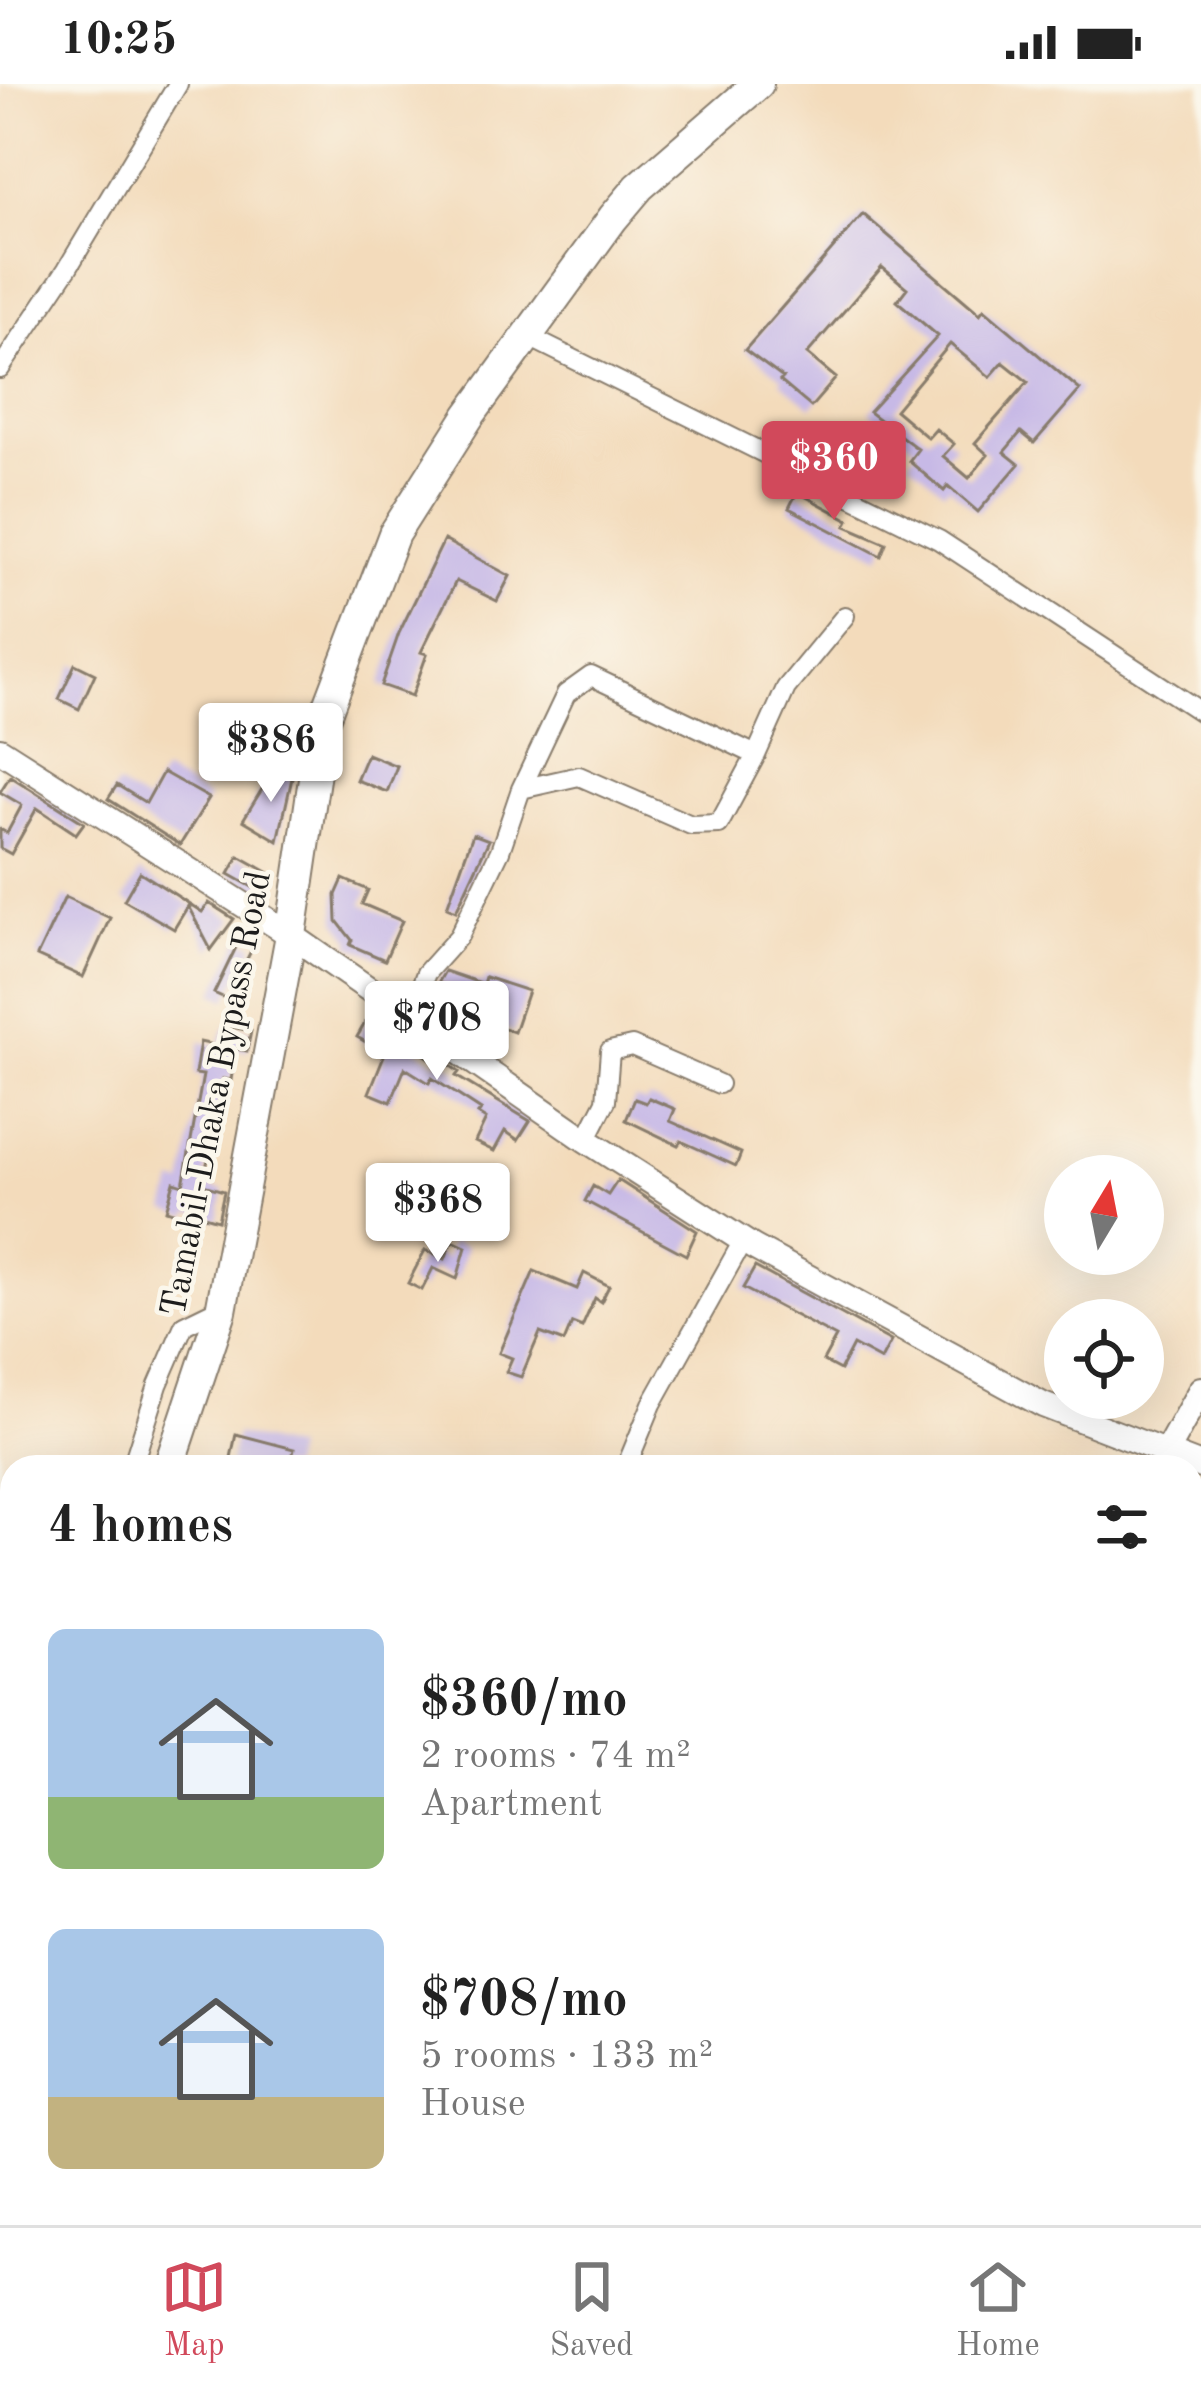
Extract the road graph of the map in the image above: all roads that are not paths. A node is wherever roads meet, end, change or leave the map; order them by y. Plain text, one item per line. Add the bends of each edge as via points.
1 (178, 84) edge
2 (758, 84) edge
3 (527, 335) junction
4 (0, 369) edge
5 (845, 616) dead end
6 (1201, 712) edge
7 (0, 751) edge
8 (756, 754) junction
9 (521, 789) junction
10 (291, 935) junction
11 (409, 1018) junction
12 (719, 1084) dead end
13 (586, 1140) junction
14 (743, 1240) junction
15 (221, 1307) junction
16 (1201, 1389) edge
17 (136, 1455) edge
18 (173, 1455) edge
19 (631, 1455) edge
20 (1153, 1455) edge
21 (1164, 1455) edge
22 (0, 1743) edge
23 (0, 1774) edge

1 - 4 street
2 - 3 highway, Tamabil-Dhaka Bypass Road via 639,187
3 - 6 street via 939,540
3 - 10 highway, Tamabil-Dhaka Bypass Road via 394,534 322,724
5 - 8 street via 786,688
7 - 10 street
8 - 9 street via 719,824 692,826 580,776
8 - 9 street via 591,676 566,694
9 - 11 street via 459,935 426,974
10 - 11 street
10 - 15 highway, Tamabil-Dhaka Bypass Road
11 - 13 street
12 - 13 street via 632,1046 610,1051 606,1101
13 - 14 street
14 - 19 street
14 - 20 street via 1042,1406
15 - 17 street via 184,1325
15 - 18 highway, Tamabil-Dhaka Bypass Road
16 - 21 street
22 - 23 street

